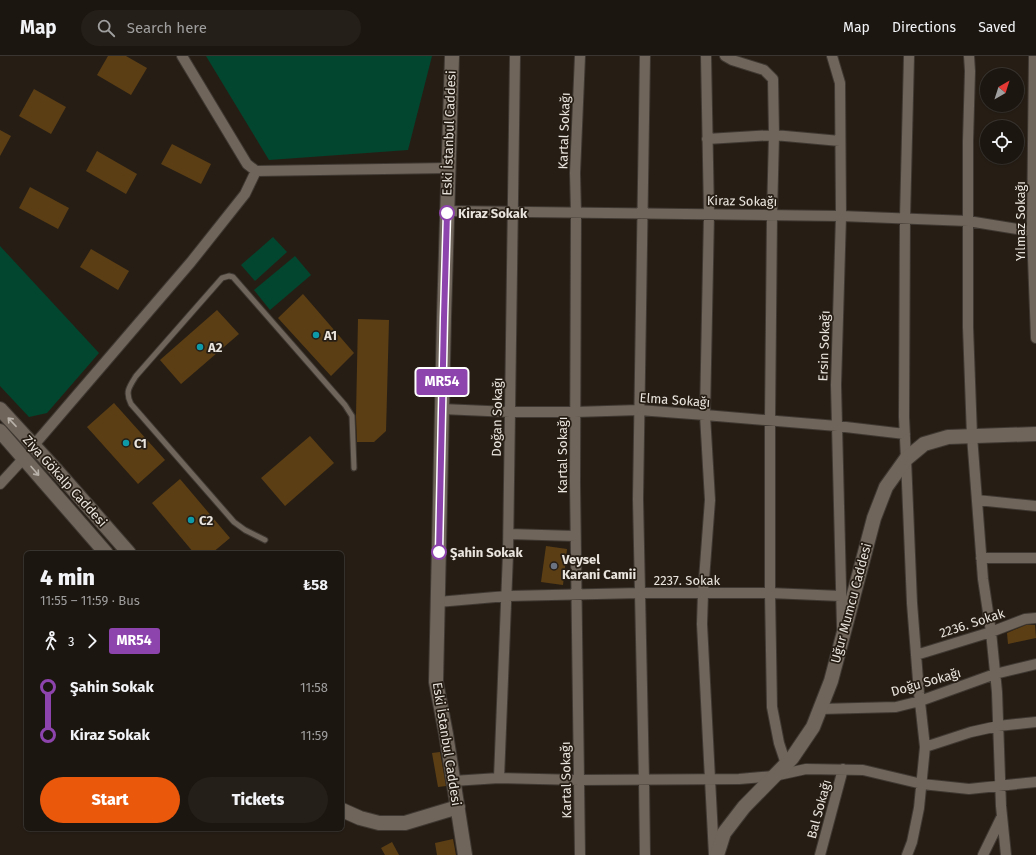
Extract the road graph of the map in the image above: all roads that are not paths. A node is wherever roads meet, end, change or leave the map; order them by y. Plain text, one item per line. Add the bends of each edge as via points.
1 (182, 56) edge
2 (452, 56) edge
3 (515, 56) edge
4 (580, 56) edge
5 (645, 56) edge
6 (706, 56) edge
7 (726, 56) edge
8 (832, 56) edge
9 (909, 56) edge
10 (969, 56) edge
11 (1033, 57) edge
12 (774, 135) junction
13 (707, 139) junction
14 (840, 140) junction
15 (448, 168) junction
16 (256, 171) junction
17 (447, 211) junction
18 (512, 212) junction
19 (576, 213) junction
20 (642, 213) junction
21 (709, 214) junction
22 (772, 215) junction
23 (841, 216) junction
24 (905, 218) junction
25 (968, 221) junction
26 (1034, 232) edge
27 (1036, 338) edge
28 (0, 409) edge
29 (442, 409) junction
30 (639, 410) junction
31 (510, 412) junction
32 (575, 412) junction
33 (705, 415) junction
34 (770, 420) junction
35 (837, 426) junction
36 (0, 431) edge
37 (905, 434) junction
38 (1036, 434) edge
39 (972, 436) junction
40 (34, 445) junction
41 (24, 458) junction
42 (906, 459) junction
43 (354, 468) dead end
44 (0, 484) edge
45 (977, 500) junction
46 (1036, 506) edge
47 (509, 534) junction
48 (575, 536) junction
49 (265, 540) dead end
50 (104, 551) edge
51 (127, 551) edge
52 (981, 558) junction
53 (1036, 558) edge
54 (640, 593) junction
55 (703, 593) junction
56 (770, 593) junction
57 (576, 594) junction
58 (507, 596) junction
59 (841, 596) junction
60 (438, 602) junction
61 (1036, 618) edge
62 (992, 632) junction
63 (842, 637) junction
64 (916, 655) junction
65 (1036, 664) edge
66 (995, 674) junction
67 (920, 701) junction
68 (820, 709) junction
69 (1036, 722) edge
70 (998, 726) junction
71 (925, 747) junction
72 (786, 764) junction
73 (843, 769) junction
74 (774, 776) junction
75 (499, 778) junction
76 (710, 779) junction
77 (579, 780) junction
78 (644, 780) junction
79 (453, 781) junction
80 (1036, 782) edge
81 (922, 784) junction
82 (1000, 785) junction
83 (458, 807) junction
84 (344, 811) edge
85 (1002, 816) junction
86 (465, 855) edge
87 (580, 855) edge
88 (645, 855) edge
89 (716, 855) edge
90 (820, 855) edge
91 (907, 855) edge
92 (983, 855) edge
93 (1006, 855) edge

1 - 16 street via 247,164
2 - 15 street, Eski İstanbul Caddesi
3 - 18 street, Doğan Sokağı
4 - 19 street, Kartal Sokağı via 574,173
5 - 20 street
6 - 13 street
7 - 12 street via 764,70 773,79
8 - 14 street, Ersin Sokağı via 840,83
9 - 24 street
10 - 25 street
11 - 26 street, Yılmaz Sokağı
12 - 13 street
12 - 14 street
12 - 22 street
13 - 21 street
14 - 23 street, Ersin Sokağı
15 - 16 street
15 - 17 street, Eski İstanbul Caddesi
16 - 40 street via 245,194 191,262
17 - 18 street, Kiraz Sokağı
17 - 29 street, Eski İstanbul Caddesi
18 - 19 street, Kiraz Sokağı
18 - 31 street, Doğan Sokağı
19 - 20 street, Kiraz Sokağı
19 - 32 street, Kartal Sokağı
20 - 21 street, Kiraz Sokağı
20 - 30 street
21 - 22 street, Kiraz Sokağı
21 - 33 street
22 - 23 street, Kiraz Sokağı
22 - 34 street
23 - 24 street, Kiraz Sokağı
23 - 35 street, Ersin Sokağı
24 - 25 street, Kiraz Sokağı
24 - 37 street
25 - 26 street, Kiraz Sokağı
25 - 39 street
26 - 27 street, Yılmaz Sokağı
40 -> 28 street, Ziya Gökalp Caddesi
29 - 31 street, Elma Sokağı
29 - 60 street, Eski İstanbul Caddesi
30 - 32 street, Elma Sokağı
30 - 33 street, Elma Sokağı
30 - 54 street
31 - 32 street, Elma Sokağı
31 - 47 street, Doğan Sokağı
32 - 48 street, Kartal Sokağı
33 - 34 street, Elma Sokağı
33 - 55 street via 710,500
34 - 35 street, Elma Sokağı
34 - 56 street
35 - 37 street, Elma Sokağı
35 - 59 street, Ersin Sokağı
36 - 41 street, Ziya Gökalp Caddesi
37 - 42 street
38 - 39 street, Uğur Mumcu Caddesi
39 - 42 street, Uğur Mumcu Caddesi via 948,437 924,444
39 - 45 street
40 - 41 street
40 - 51 street, Ziya Gökalp Caddesi
41 - 44 street
41 -> 50 street, Ziya Gökalp Caddesi
42 - 63 street, Uğur Mumcu Caddesi via 886,486 874,518
42 - 64 street
43 - 49 lane via 352,416 346,405 233,277 222,278 136,376 127,397 234,522
45 - 46 street
45 - 52 street
47 - 48 street
47 - 58 street, Doğan Sokağı
48 - 57 street, Kartal Sokağı
52 - 53 street
52 - 62 street
54 - 55 street, 2237. Sokak
54 - 57 street, 2237. Sokak
54 - 78 street
55 - 56 street, 2237. Sokak
55 - 76 street via 702,624
56 - 59 street, 2237. Sokak
56 - 72 street via 772,708
57 - 58 street, 2237. Sokak
57 - 77 street, Kartal Sokağı
58 - 60 street, 2237. Sokak
58 - 75 street, Doğan Sokağı
59 - 63 street, Ersin Sokağı
60 - 79 street, Eski İstanbul Caddesi via 436,682
61 - 62 street, 2236. Sokak via 1024,619
62 - 64 street, 2236. Sokak
62 - 66 street
63 - 68 street, Uğur Mumcu Caddesi via 831,681
64 - 67 street
65 - 66 street, Doğu Sokağı
66 - 67 street, Doğu Sokağı
66 - 70 street
67 - 68 street, Doğu Sokağı via 896,707
67 - 71 street
68 - 72 street, Uğur Mumcu Caddesi via 813,727
69 - 70 street
70 - 71 street
70 - 82 street
71 - 81 street
72 - 74 street, Uğur Mumcu Caddesi
73 - 74 street via 806,768
73 - 81 street via 863,770
73 - 90 street, Bal Sokağı
74 - 76 street
74 - 89 street, Uğur Mumcu Caddesi via 744,807 724,833
75 - 77 street
75 - 79 street
76 - 78 street
76 - 89 street
77 - 78 street
77 - 87 street, Kartal Sokağı
78 - 88 street
79 - 83 street, Eski İstanbul Caddesi
80 - 82 street
81 - 82 street via 968,789
81 - 91 street via 918,815
82 - 85 street
83 - 84 street via 405,823 379,823
83 - 86 street, Eski İstanbul Caddesi
85 - 92 street
85 - 93 street

